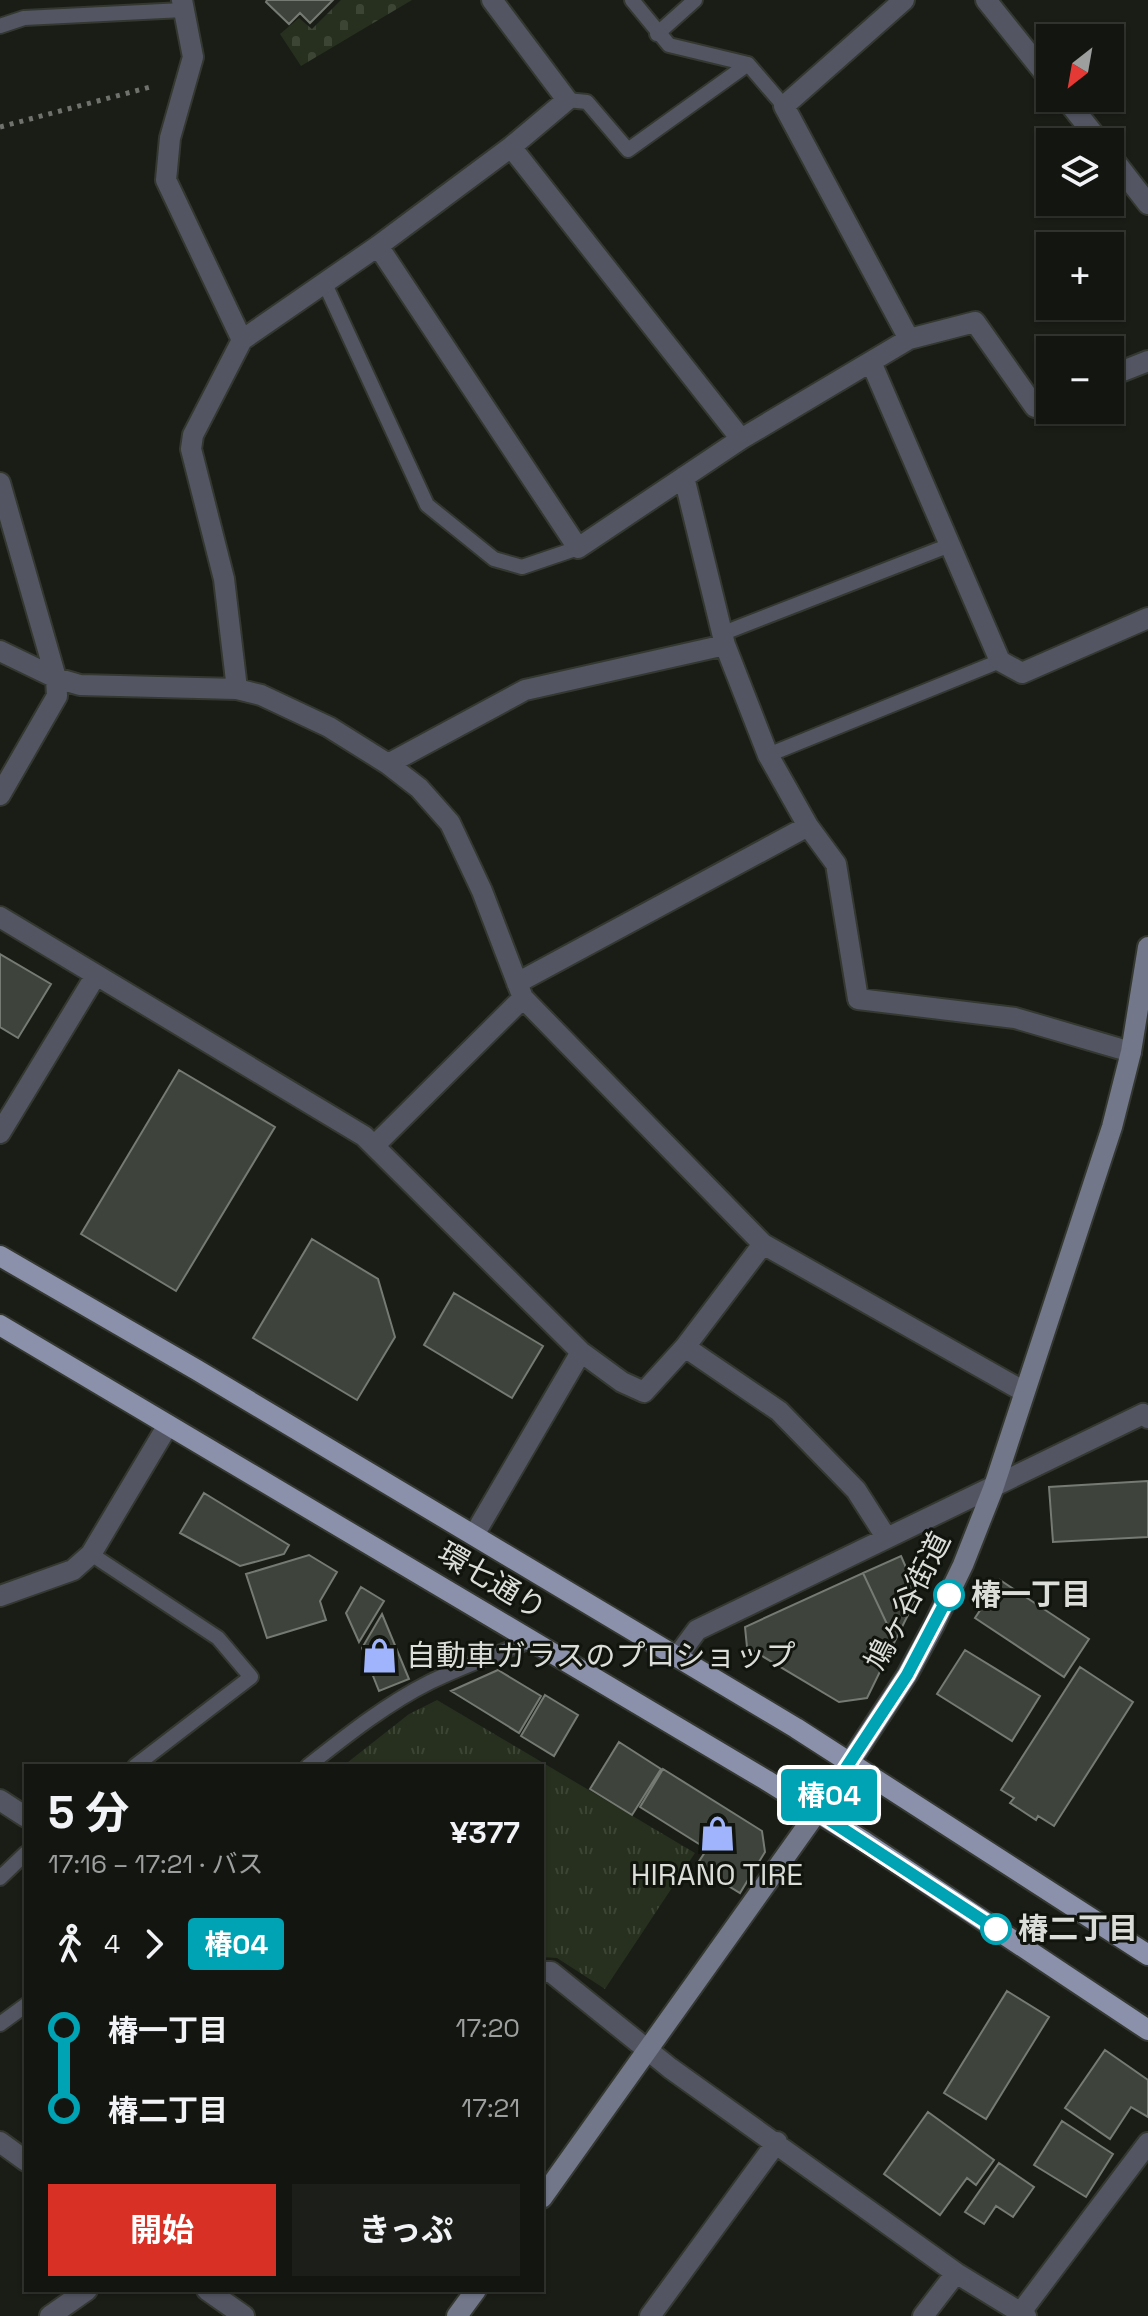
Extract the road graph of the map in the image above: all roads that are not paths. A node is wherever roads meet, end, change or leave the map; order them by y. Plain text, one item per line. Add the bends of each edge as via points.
1 (492, 0) edge
2 (632, 0) edge
3 (695, 0) edge
4 (904, 0) edge
5 (986, 0) edge
6 (182, 5) edge
7 (0, 26) edge
8 (657, 34) junction
9 (1036, 62) edge
10 (748, 64) junction
11 (567, 100) junction
12 (784, 106) junction
13 (1076, 112) edge
14 (1089, 128) edge
15 (511, 147) junction
16 (1124, 173) edge
17 (1148, 204) edge
18 (378, 246) junction
19 (325, 284) junction
20 (909, 339) junction
21 (242, 340) junction
22 (1148, 361) edge
23 (871, 362) junction
24 (1124, 370) edge
25 (1036, 407) edge
26 (741, 439) junction
27 (684, 477) junction
28 (0, 483) edge
29 (950, 545) junction
30 (578, 548) junction
31 (1148, 618) edge
32 (723, 640) junction
33 (0, 651) edge
34 (1000, 661) junction
35 (56, 678) junction
36 (237, 689) junction
37 (768, 755) junction
38 (388, 764) junction
39 (0, 795) edge
40 (808, 826) junction
41 (0, 917) edge
42 (1148, 947) edge
43 (96, 975) junction
44 (520, 990) junction
45 (1131, 1052) junction
46 (0, 1133) edge
47 (374, 1146) junction
48 (763, 1244) junction
49 (0, 1256) edge
50 (0, 1325) edge
51 (685, 1347) junction
52 (581, 1352) junction
53 (1023, 1391) junction
54 (1146, 1415) edge
55 (168, 1425) junction
56 (993, 1489) junction
57 (474, 1535) junction
58 (886, 1537) junction
59 (91, 1554) junction
60 (0, 1596) edge
61 (533, 1640) junction
62 (677, 1657) junction
63 (851, 1762) junction
64 (138, 1764) edge
65 (310, 1764) edge
66 (0, 1800) edge
67 (817, 1812) junction
68 (24, 1816) edge
69 (24, 1855) edge
70 (0, 1878) edge
71 (1148, 1955) edge
72 (544, 1972) edge
73 (24, 2006) edge
74 (0, 2024) edge
75 (1148, 2030) edge
76 (647, 2050) junction
77 (0, 2142) edge
78 (777, 2142) junction
79 (1148, 2143) edge
80 (24, 2160) edge
81 (544, 2195) edge
82 (956, 2273) junction
83 (85, 2292) edge
84 (210, 2292) edge
85 (475, 2292) edge
86 (62, 2313) edge
87 (1024, 2314) edge
88 (244, 2316) edge
89 (457, 2316) edge
90 (650, 2316) edge
91 (923, 2316) edge

1 - 11 street
2 - 8 lane
3 - 8 lane
4 - 12 street
5 - 9 street
6 - 7 lane via 24,18
6 - 21 street via 193,57 170,138 166,180
8 - 10 lane via 669,45
10 - 11 lane via 628,150 587,102
10 - 12 lane
11 - 15 street
12 - 20 street
13 - 14 street
15 - 18 street
15 - 26 street
16 - 17 street
18 - 19 street
18 - 30 street
19 - 21 street
19 - 30 lane via 427,505 494,559 522,567
20 - 23 street
20 - 25 street via 975,322
21 - 36 street via 193,435 191,449 224,579
22 - 24 street
23 - 26 street
23 - 29 street
26 - 27 street
27 - 30 street
27 - 32 street
28 - 35 street
29 - 32 lane
29 - 34 street
31 - 34 street via 1022,673
32 - 37 street
32 - 38 street via 525,690
33 - 35 street
34 - 37 lane
35 - 36 street via 80,685
35 - 39 street via 57,696
36 - 38 street via 329,727
37 - 40 street
38 - 44 street via 450,823
40 - 44 street
40 - 45 street via 836,864 858,999 1015,1018
41 - 43 street
42 - 45 main road, 鳩ヶ谷街道
43 - 46 street
43 - 47 street
44 - 47 street
44 - 48 street
45 - 53 main road, 鳩ヶ谷街道 via 1112,1127
47 - 52 street
48 - 51 street
48 - 53 street
49 - 57 main road, 環七通り
50 - 55 main road, 環七通り
51 - 52 street via 644,1392
51 - 58 street via 779,1411 856,1490
52 - 57 street
53 - 56 main road, 鳩ヶ谷街道
54 - 56 street
55 - 59 street
55 - 61 main road, 環七通り
56 - 58 street
56 - 63 main road, 鳩ヶ谷街道 via 934,1625
57 - 62 main road, 環七通り
58 - 62 street via 697,1630
59 - 60 street via 73,1570
59 - 64 lane via 218,1638 251,1677
61 - 65 lane via 426,1684
61 - 67 main road, 環七通り
62 - 63 main road, 環七通り
63 - 67 main road, 鳩ヶ谷街道
63 - 71 main road, 環七通り
66 - 68 street
67 - 75 main road, 環七通り
67 - 76 main road, 鳩ヶ谷街道
69 - 70 lane
72 - 76 street via 551,1972
73 - 74 lane
76 - 78 street
76 - 81 main road, 鳩ヶ谷街道
77 - 80 street
78 - 82 street
78 - 90 street
79 - 87 street
82 - 87 street
82 - 91 street
83 - 86 street
84 - 88 street
85 - 89 main road

